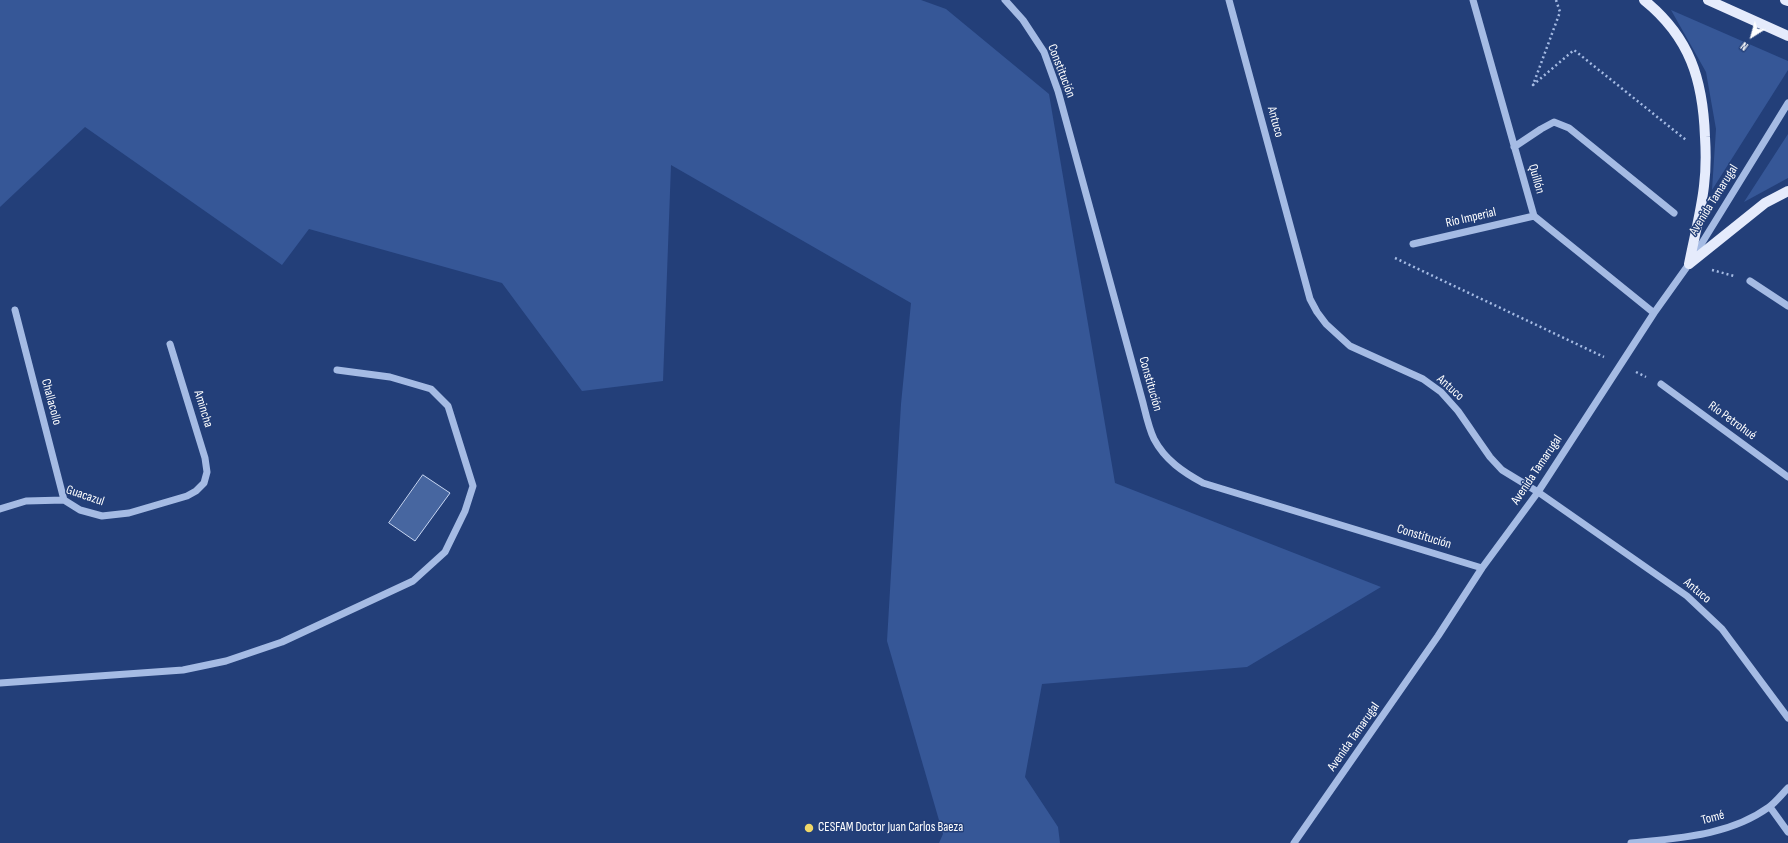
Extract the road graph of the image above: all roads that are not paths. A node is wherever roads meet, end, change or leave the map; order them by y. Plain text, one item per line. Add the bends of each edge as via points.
1 (1005, 0) edge
2 (1229, 0) edge
3 (1473, 0) edge
4 (1644, 0) edge
5 (1708, 0) edge
6 (1785, 0) edge
7 (1788, 1) edge
8 (1788, 36) edge
9 (1788, 103) edge
10 (1514, 147) junction
11 (1788, 191) edge
12 (1674, 213) dead end
13 (1534, 216) junction
14 (1413, 244) dead end
15 (1689, 264) junction
16 (1750, 281) road end
17 (1788, 306) edge
18 (15, 310) dead end
19 (1654, 313) junction
20 (170, 344) dead end
21 (337, 370) dead end
22 (1661, 384) road end
23 (1788, 477) edge
24 (204, 483) joint
25 (1538, 492) junction
26 (64, 500) junction
27 (0, 508) edge
28 (1482, 568) junction
29 (0, 683) edge
30 (1788, 718) edge
31 (1788, 788) edge
32 (1770, 807) junction
33 (1788, 832) edge
34 (1294, 843) edge
35 (1631, 843) edge

1 - 28 street, Constitución via 1044,52 1058,91 1143,403 1154,438 1168,458 1185,473 1203,483
2 - 25 street, Antuco via 1310,299 1317,312 1336,335 1350,346 1423,380 1441,392 1502,470
3 - 10 street, Quillón
4 - 15 main road via 1659,12 1688,55 1698,80 1704,107 1704,186
5 - 8 main road
6 - 7 main road
9 - 15 street, Avenida Tamarugal
10 - 12 street via 1554,122 1569,128
10 - 13 street, Quillón
11 - 15 main road via 1765,203
13 - 14 street, Río Imperial
13 - 19 street
15 - 19 street, Avenida Tamarugal
16 - 17 street
18 - 26 street, Challacollo
19 - 25 street, Avenida Tamarugal
20 - 24 street, Amincha via 205,458 207,472
21 - 29 street via 390,377 431,389 448,406 473,486 465,511 445,552 413,581 282,642 226,661 183,670
22 - 23 street, Río Petrohué
24 - 26 street, Guacazul via 187,496 129,513 109,516 80,510
25 - 28 street, Avenida Tamarugal
25 - 30 street, Antuco via 1687,596 1722,628
26 - 27 street, Guacazul via 26,501
28 - 34 street, Avenida Tamarugal via 1438,636
31 - 32 street, Tomé
32 - 33 street
32 - 35 street, Tomé via 1743,822 1714,831 1688,837

